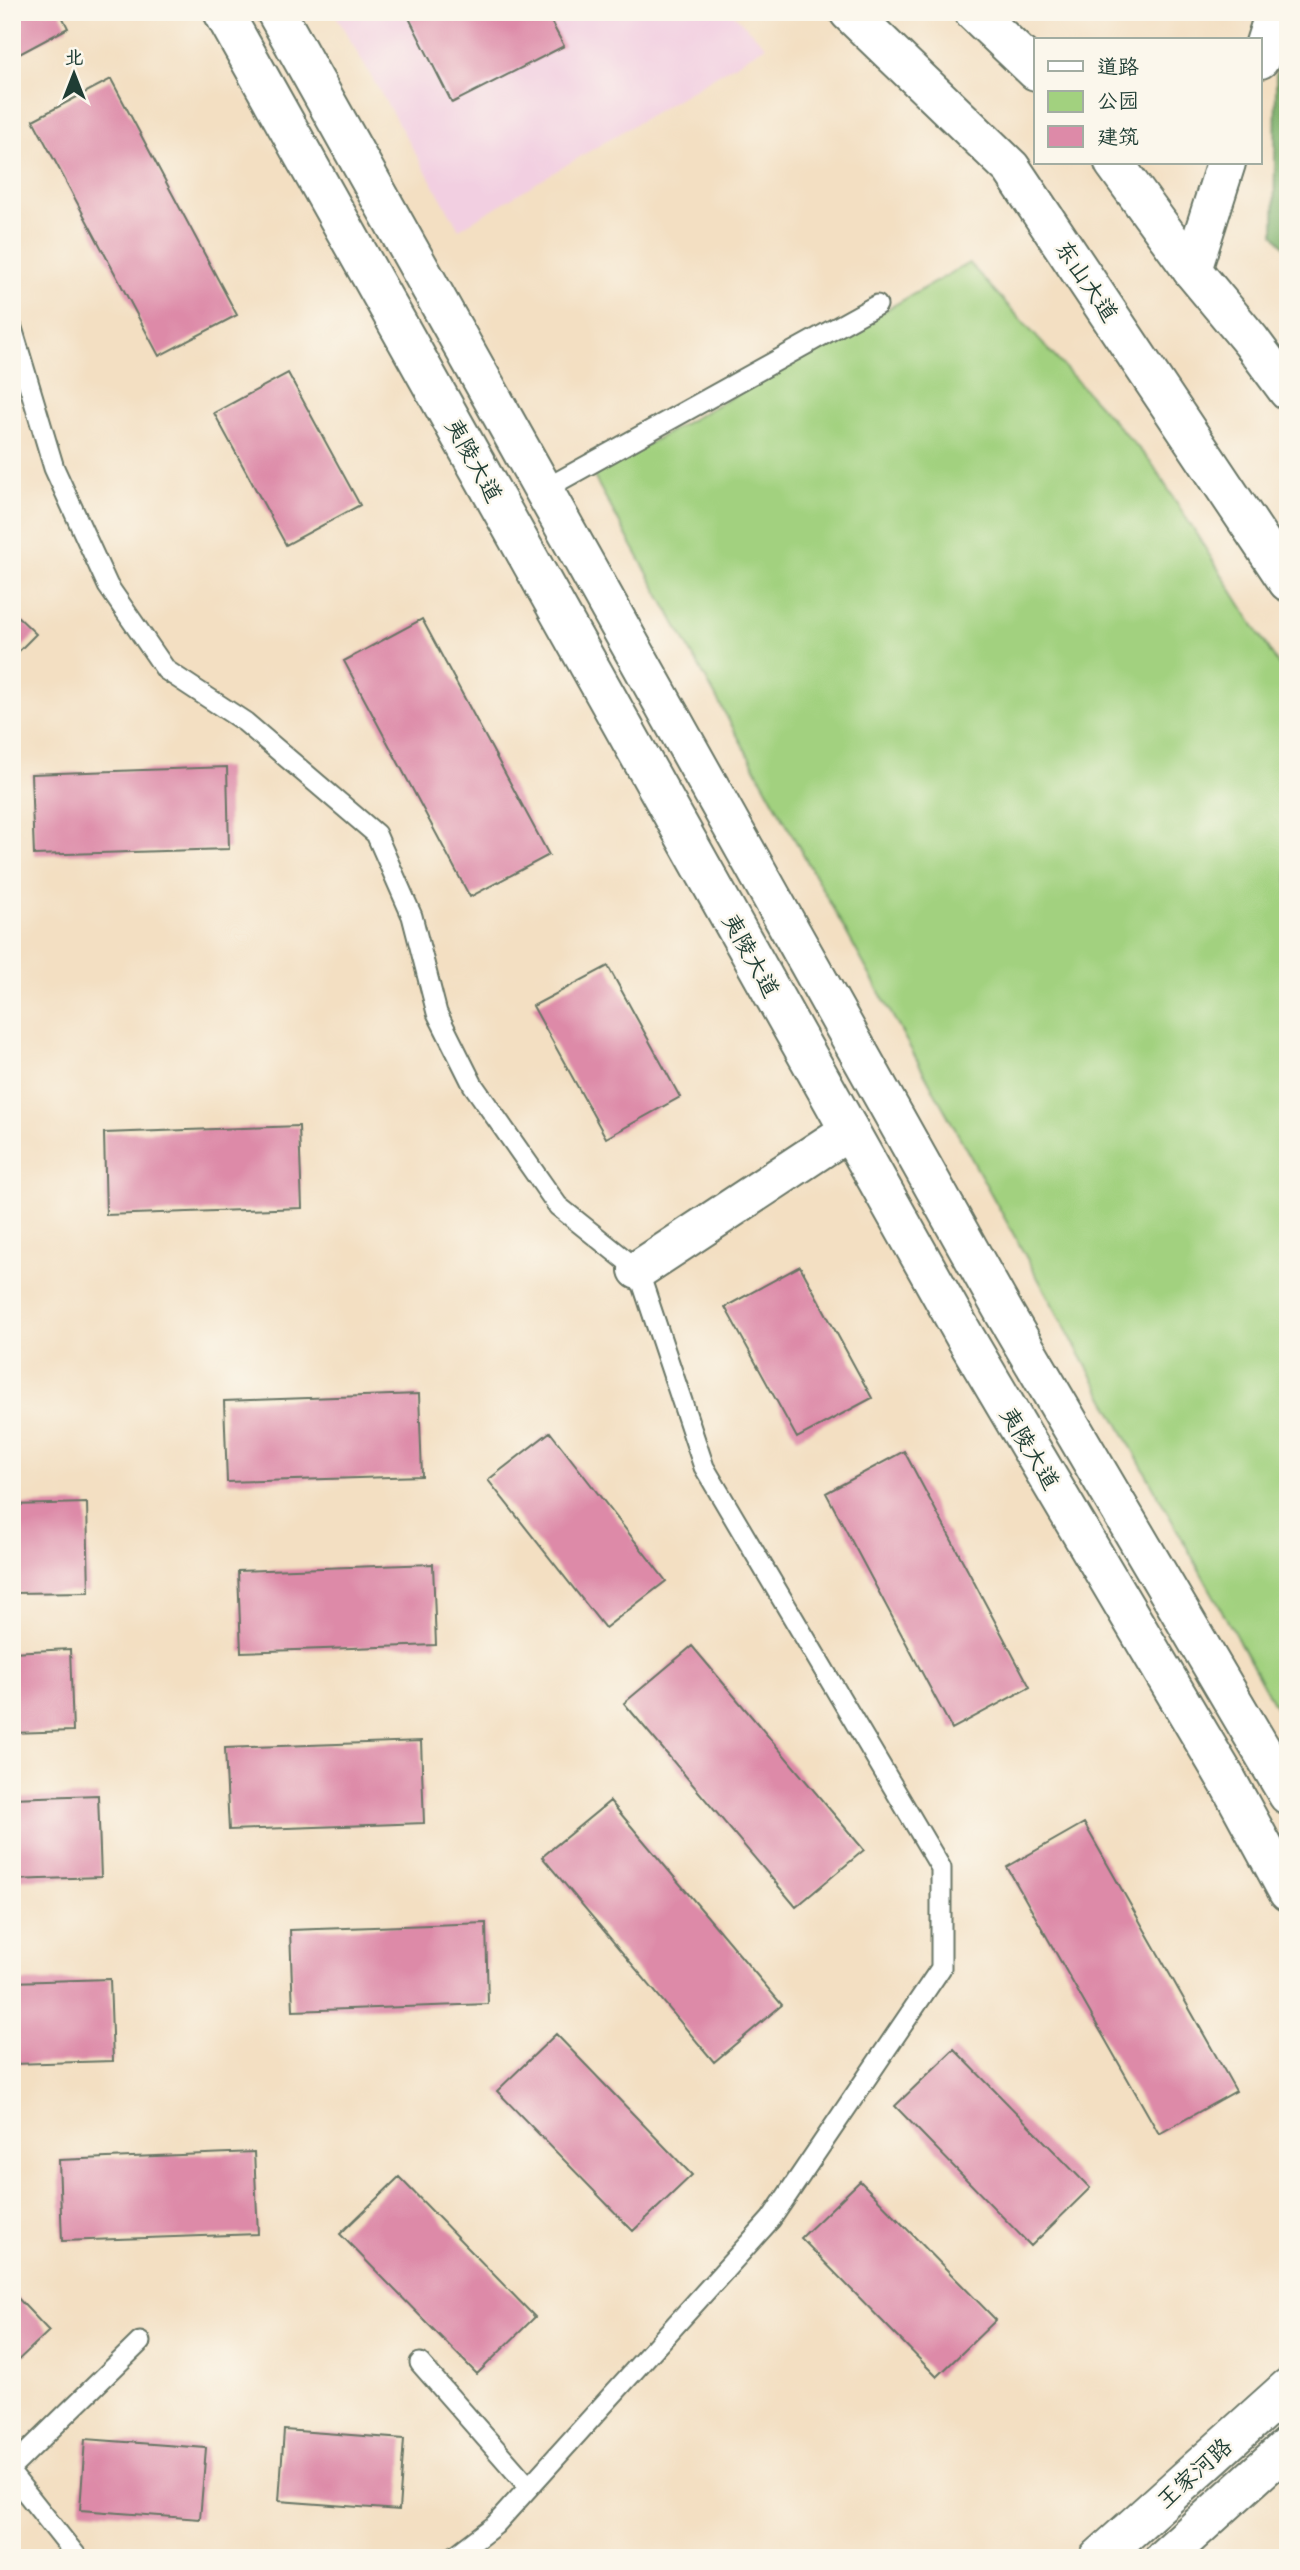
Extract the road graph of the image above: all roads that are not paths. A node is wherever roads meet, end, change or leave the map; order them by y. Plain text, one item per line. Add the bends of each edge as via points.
1 (223, 12) edge
2 (276, 12) edge
3 (849, 12) edge
4 (974, 12) edge
5 (1275, 12) edge
6 (1262, 52) edge
7 (1034, 70) edge
8 (1115, 164) edge
9 (1226, 164) edge
10 (1192, 270) junction
11 (877, 304) dead end
12 (12, 328) edge
13 (1288, 391) edge
14 (543, 490) junction
15 (1288, 582) edge
16 (848, 1128) junction
17 (638, 1270) junction
18 (1288, 1795) edge
19 (1288, 1892) edge
20 (140, 2342) dead end
21 (420, 2363) dead end
22 (1288, 2388) edge
23 (1288, 2446) edge
24 (12, 2467) edge
25 (12, 2475) edge
26 (529, 2487) junction
27 (78, 2558) edge
28 (452, 2558) edge
29 (1099, 2558) edge
30 (1164, 2558) edge

1 - 16 main road, 夷陵大道
2 - 14 main road, 夷陵大道
3 - 15 main road, 东山大道 via 1010,168
4 - 7 main road
5 - 6 main road
8 - 10 main road
9 - 10 main road
10 - 13 main road
11 - 14 lane
12 - 17 lane via 54,468 108,586 166,670 245,722 376,834 412,916 437,1013 473,1085 558,1206
14 - 18 main road, 夷陵大道 via 1005,1314
16 - 17 main road
16 - 19 main road, 夷陵大道
17 - 26 lane via 704,1466 941,1868 941,1968 771,2219
20 - 24 lane
21 - 26 lane
22 - 29 main road, 王家河路
23 - 30 main road, 王家河路
25 - 27 lane
26 - 28 lane via 495,2525

